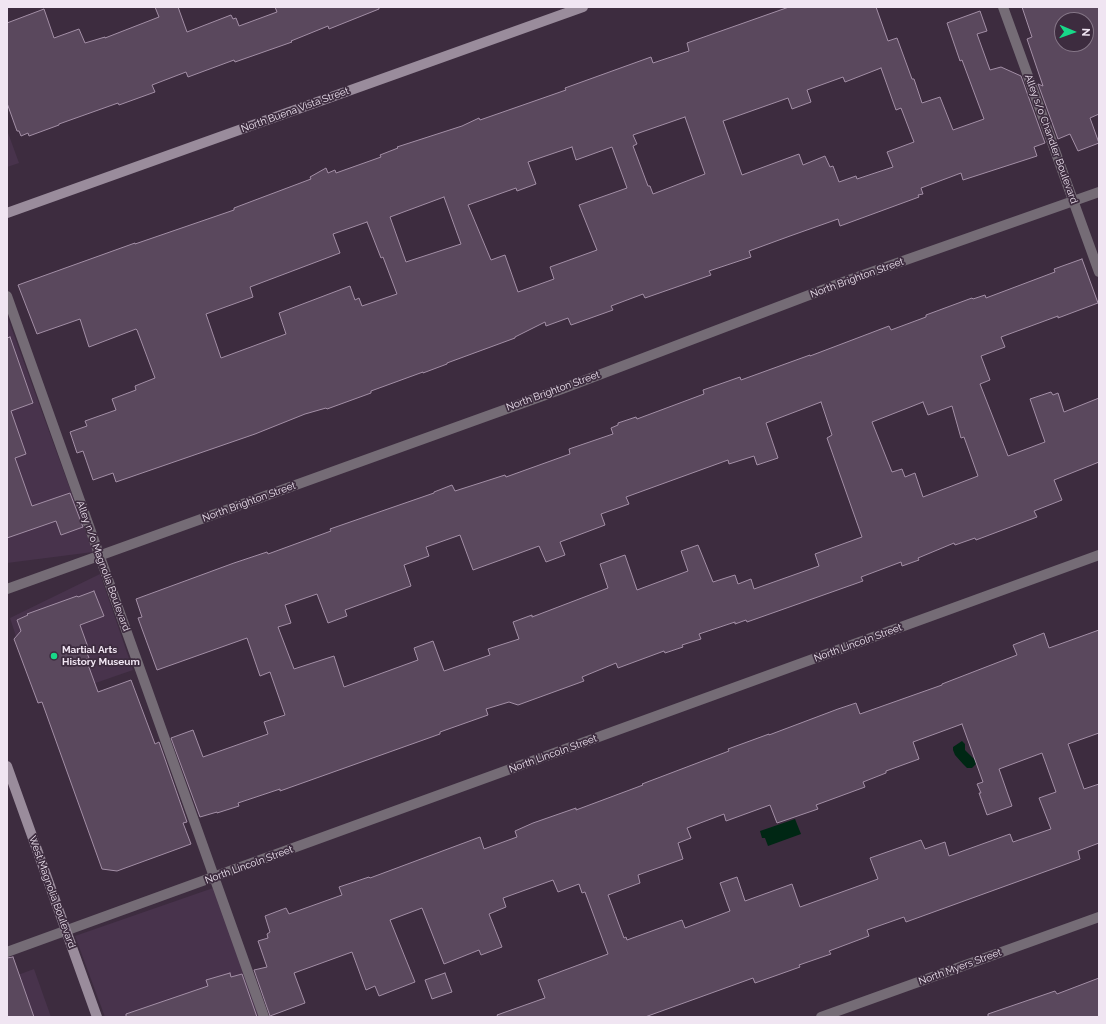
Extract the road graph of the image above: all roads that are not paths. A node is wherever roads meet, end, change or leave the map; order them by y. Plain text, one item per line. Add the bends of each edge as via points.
1 (583, 7) edge
2 (1003, 7) edge
3 (1099, 192) edge
4 (1073, 201) junction
5 (7, 213) edge
6 (1099, 272) edge
7 (7, 296) edge
8 (1099, 555) edge
9 (99, 556) junction
10 (7, 589) edge
11 (7, 766) edge
12 (214, 877) junction
13 (1099, 917) edge
14 (66, 931) junction
15 (7, 952) edge
16 (97, 1017) edge
17 (264, 1017) edge
18 (821, 1017) edge

1 - 5 main road, North Buena Vista Street
2 - 4 street, Alley s/o Chandler Boulevard
3 - 4 street, North Brighton Street
4 - 6 street, Alley s/o Chandler Boulevard
4 - 9 street, North Brighton Street via 846,281 562,388
7 - 9 street, Alley n/o Magnolia Boulevard
8 - 12 street, North Lincoln Street
9 - 10 street, North Brighton Street
9 - 12 street, Alley n/o Magnolia Boulevard
11 - 14 main road, West Magnolia Boulevard
12 - 14 street, North Lincoln Street
12 - 17 street, Alley n/o Magnolia Boulevard
13 - 18 street, North Myers Street
14 - 15 street, North Lincoln Street
14 - 16 main road, West Magnolia Boulevard

